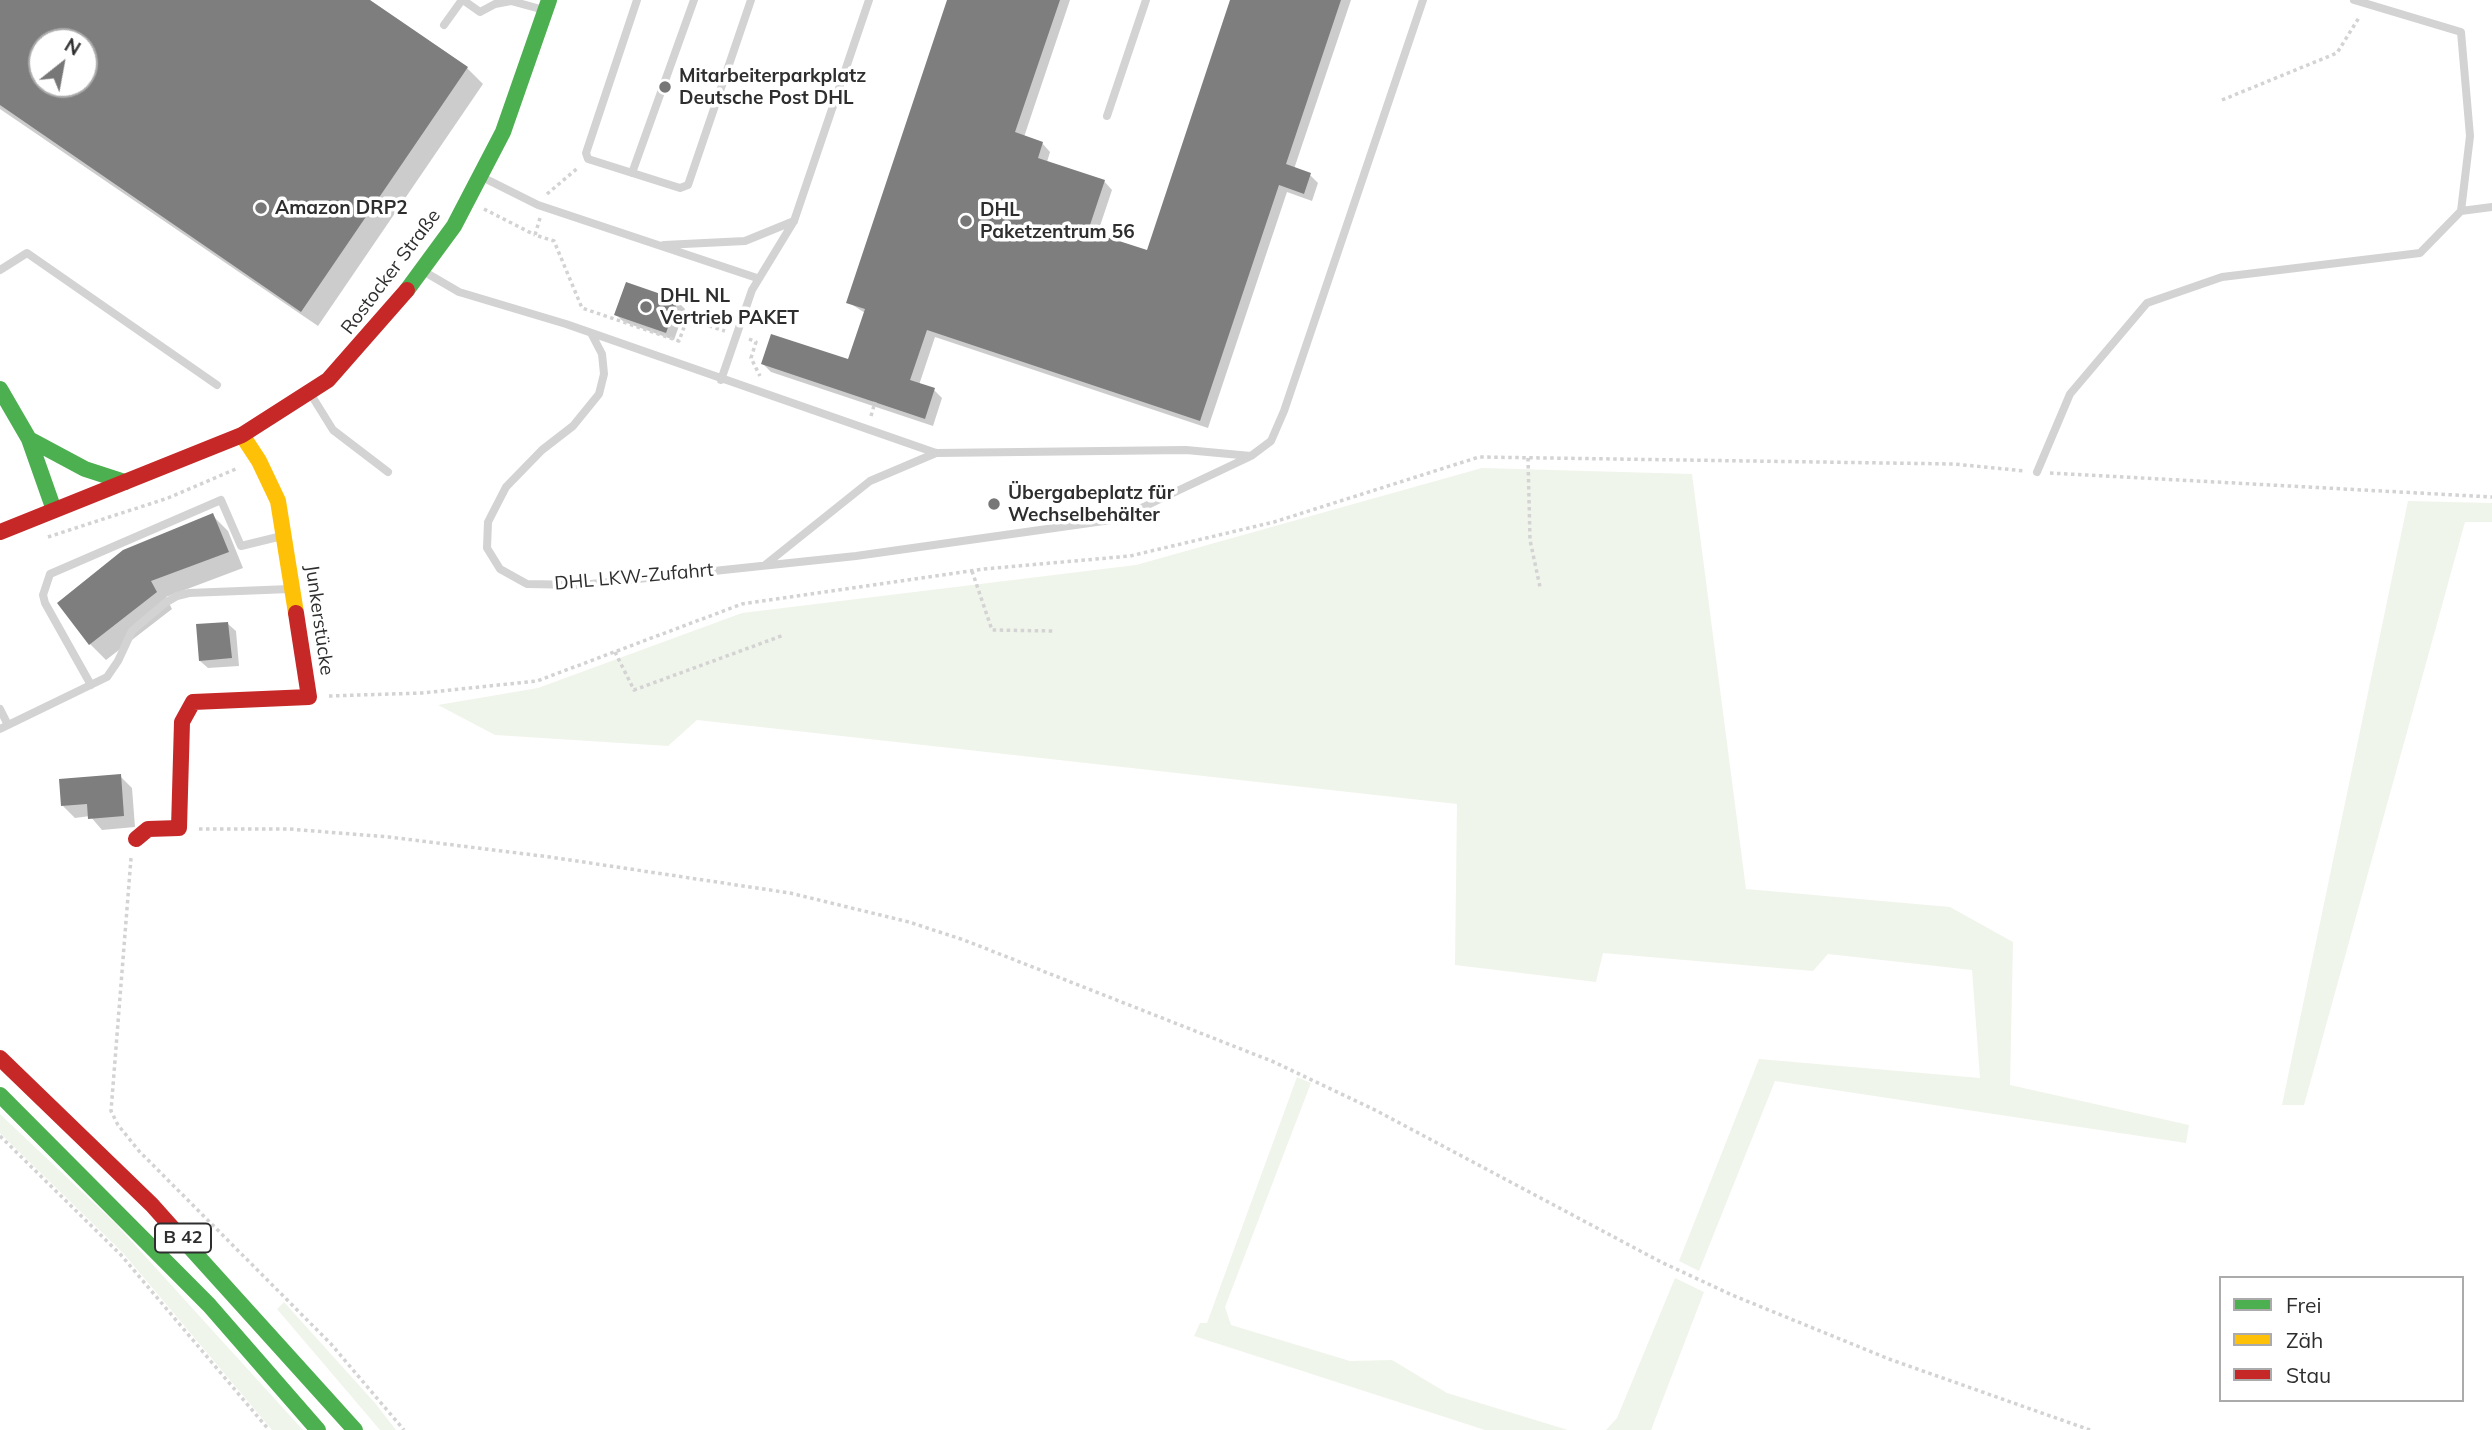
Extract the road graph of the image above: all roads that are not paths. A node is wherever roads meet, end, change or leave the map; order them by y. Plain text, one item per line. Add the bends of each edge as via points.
1 (462, 0) edge
2 (637, 0) edge
3 (694, 0) edge
4 (751, 0) edge
5 (869, 0) edge
6 (1146, 0) edge
7 (1423, 0) edge
8 (2354, 0) edge
9 (547, 5) edge
10 (444, 25) dead end
11 (1107, 116) dead end
12 (632, 173) junction
13 (482, 177) junction
14 (2492, 207) edge
15 (2461, 211) junction
16 (794, 221) junction
17 (657, 245) junction
18 (0, 270) edge
19 (422, 270) junction
20 (757, 278) junction
21 (591, 333) junction
22 (721, 380) junction
23 (217, 384) dead end
24 (0, 389) edge
25 (310, 393) junction
26 (242, 435) junction
27 (29, 439) junction
28 (936, 453) junction
29 (1251, 456) junction
30 (387, 472) dead end
31 (2037, 472) road end
32 (125, 482) junction
33 (54, 510) junction
34 (0, 532) edge
35 (285, 536) junction
36 (765, 565) junction
37 (293, 589) junction
38 (91, 685) junction
39 (0, 709) edge
40 (4, 727) edge
41 (136, 839) road end
42 (0, 1058) edge
43 (0, 1095) edge
44 (318, 1430) edge
45 (355, 1430) edge

1 - 9 lane via 480,12 511,1
1 - 10 lane
2 - 12 lane via 586,153 588,159
3 - 12 lane
4 - 12 lane via 688,185 680,188
5 - 16 lane
6 - 11 lane
7 - 29 lane, DHL LKW-Zufahrt via 1284,411 1271,441
8 - 15 lane via 2461,32 2470,136
9 - 13 main road, Rostocker Straße via 518,92
13 - 17 lane via 544,207
13 - 19 main road, Rostocker Straße
14 - 15 lane
15 - 31 lane via 2420,253 2222,277 2147,303 2070,394
16 - 17 lane via 745,241
16 - 20 lane
17 - 20 lane
18 - 23 lane via 27,253
19 - 21 lane via 459,292
19 - 25 main road, Rostocker Straße via 361,348
20 - 22 lane
21 - 22 lane
21 - 36 lane, DHL LKW-Zufahrt via 602,354 599,394 573,426 506,487 488,522 487,548 500,569 527,584 581,584
22 - 28 lane
24 - 27 main road
25 - 26 main road, Rostocker Straße
25 - 30 lane via 333,430
26 - 32 main road, Rostocker Straße
26 - 35 main road, Junkerstücke via 278,501
27 - 32 main road via 85,469
27 - 33 main road
28 - 29 lane via 1186,450
28 - 36 lane via 870,481
29 - 36 lane, DHL LKW-Zufahrt via 1118,519
32 - 33 main road, Rostocker Straße
33 - 34 main road, Rostocker Straße
35 - 37 main road, Junkerstücke
35 - 38 lane via 241,546 222,500 50,574 45,603
37 - 38 lane via 177,596 141,621 113,671
37 - 41 main road, Junkerstücke via 309,696 193,702 182,722 179,828 148,830
38 - 40 lane
39 - 40 lane
42 - 45 main road, B 42 via 152,1205
43 - 44 main road, B 42 via 200,1295

